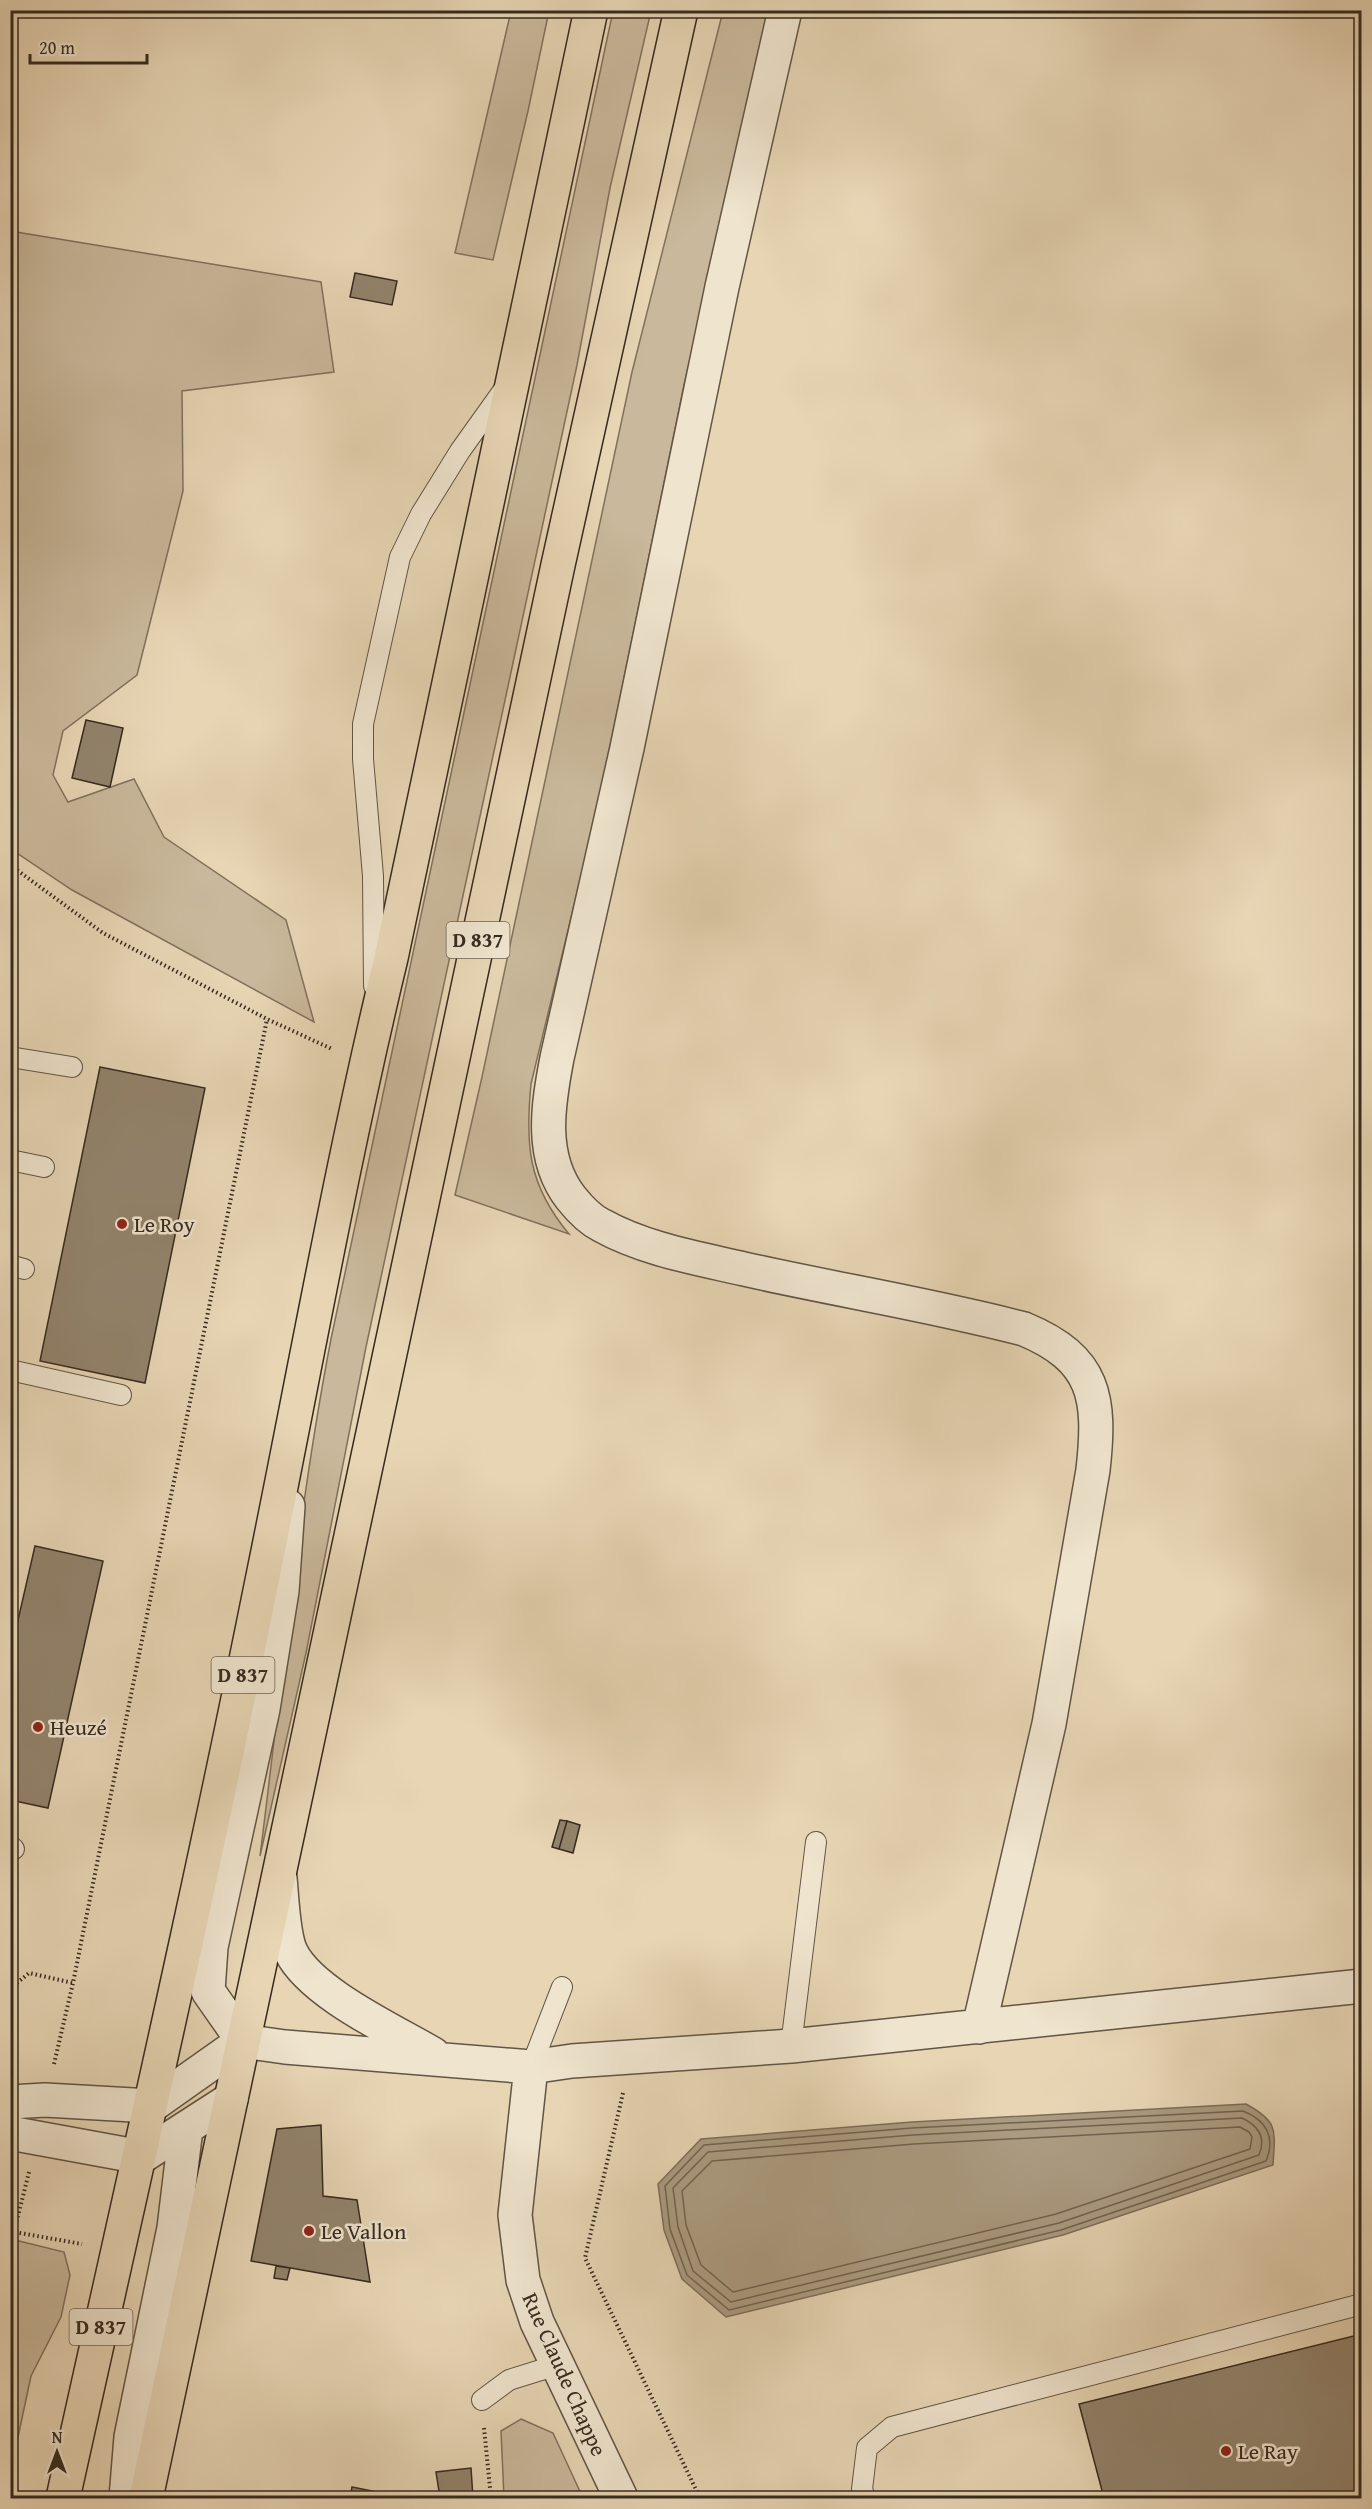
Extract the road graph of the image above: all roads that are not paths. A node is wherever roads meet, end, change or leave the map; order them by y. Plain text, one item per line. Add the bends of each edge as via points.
1 (591, 10) edge
2 (681, 10) edge
3 (785, 10) edge
4 (515, 373) junction
5 (374, 1027) junction
6 (10, 1057) edge
7 (72, 1067) dead end
8 (10, 1160) edge
9 (44, 1167) dead end
10 (10, 1370) edge
11 (121, 1395) dead end
12 (296, 1408) junction
13 (816, 1842) dead end
14 (280, 1871) junction
15 (1362, 1986) edge
16 (562, 1987) dead end
17 (979, 2026) junction
18 (243, 2041) junction
19 (791, 2046) junction
20 (443, 2060) junction
21 (531, 2067) junction
22 (231, 2099) junction
23 (10, 2102) edge
24 (151, 2106) junction
25 (186, 2128) junction
26 (10, 2133) edge
27 (141, 2157) junction
28 (1362, 2304) edge
29 (558, 2365) junction
30 (482, 2400) road end
31 (63, 2499) edge
32 (126, 2499) edge
33 (146, 2499) edge
34 (621, 2499) edge
35 (865, 2499) edge

1 - 4 main road, D 837
2 - 14 main road, D 837 via 558,565
3 - 17 street via 557,1058 550,1097 549,1146 570,1197 585,1214 614,1232 682,1255 1024,1329 1050,1340 1070,1355 1092,1389 1096,1441 1093,1470 1048,1724
4 - 5 main road, D 837
4 - 5 lane via 460,451 400,557 365,713 363,759 373,876
5 - 12 main road, D 837
6 - 7 lane
8 - 9 lane
10 - 11 lane
12 - 18 street via 280,1603 264,1709 211,1947 208,1991
12 - 24 main road, D 837
13 - 19 lane
14 - 18 main road, D 837
14 - 20 street via 291,1952 314,1981 340,2001
15 - 17 street
16 - 21 lane
17 - 19 street
18 - 20 street
18 - 22 main road, D 837
18 - 24 street
19 - 21 street
20 - 21 street
21 - 29 street, Rue Claude Chappe via 515,2215 523,2280 537,2322
22 - 25 street
22 - 33 main road, D 837
23 - 24 street
24 - 25 street
24 - 27 main road, D 837
25 - 27 street
25 - 32 street via 174,2228 131,2437
26 - 27 street
27 - 31 main road, D 837
28 - 35 lane via 892,2427 867,2448 862,2489
29 - 30 lane via 509,2380
29 - 34 street, Rue Claude Chappe

